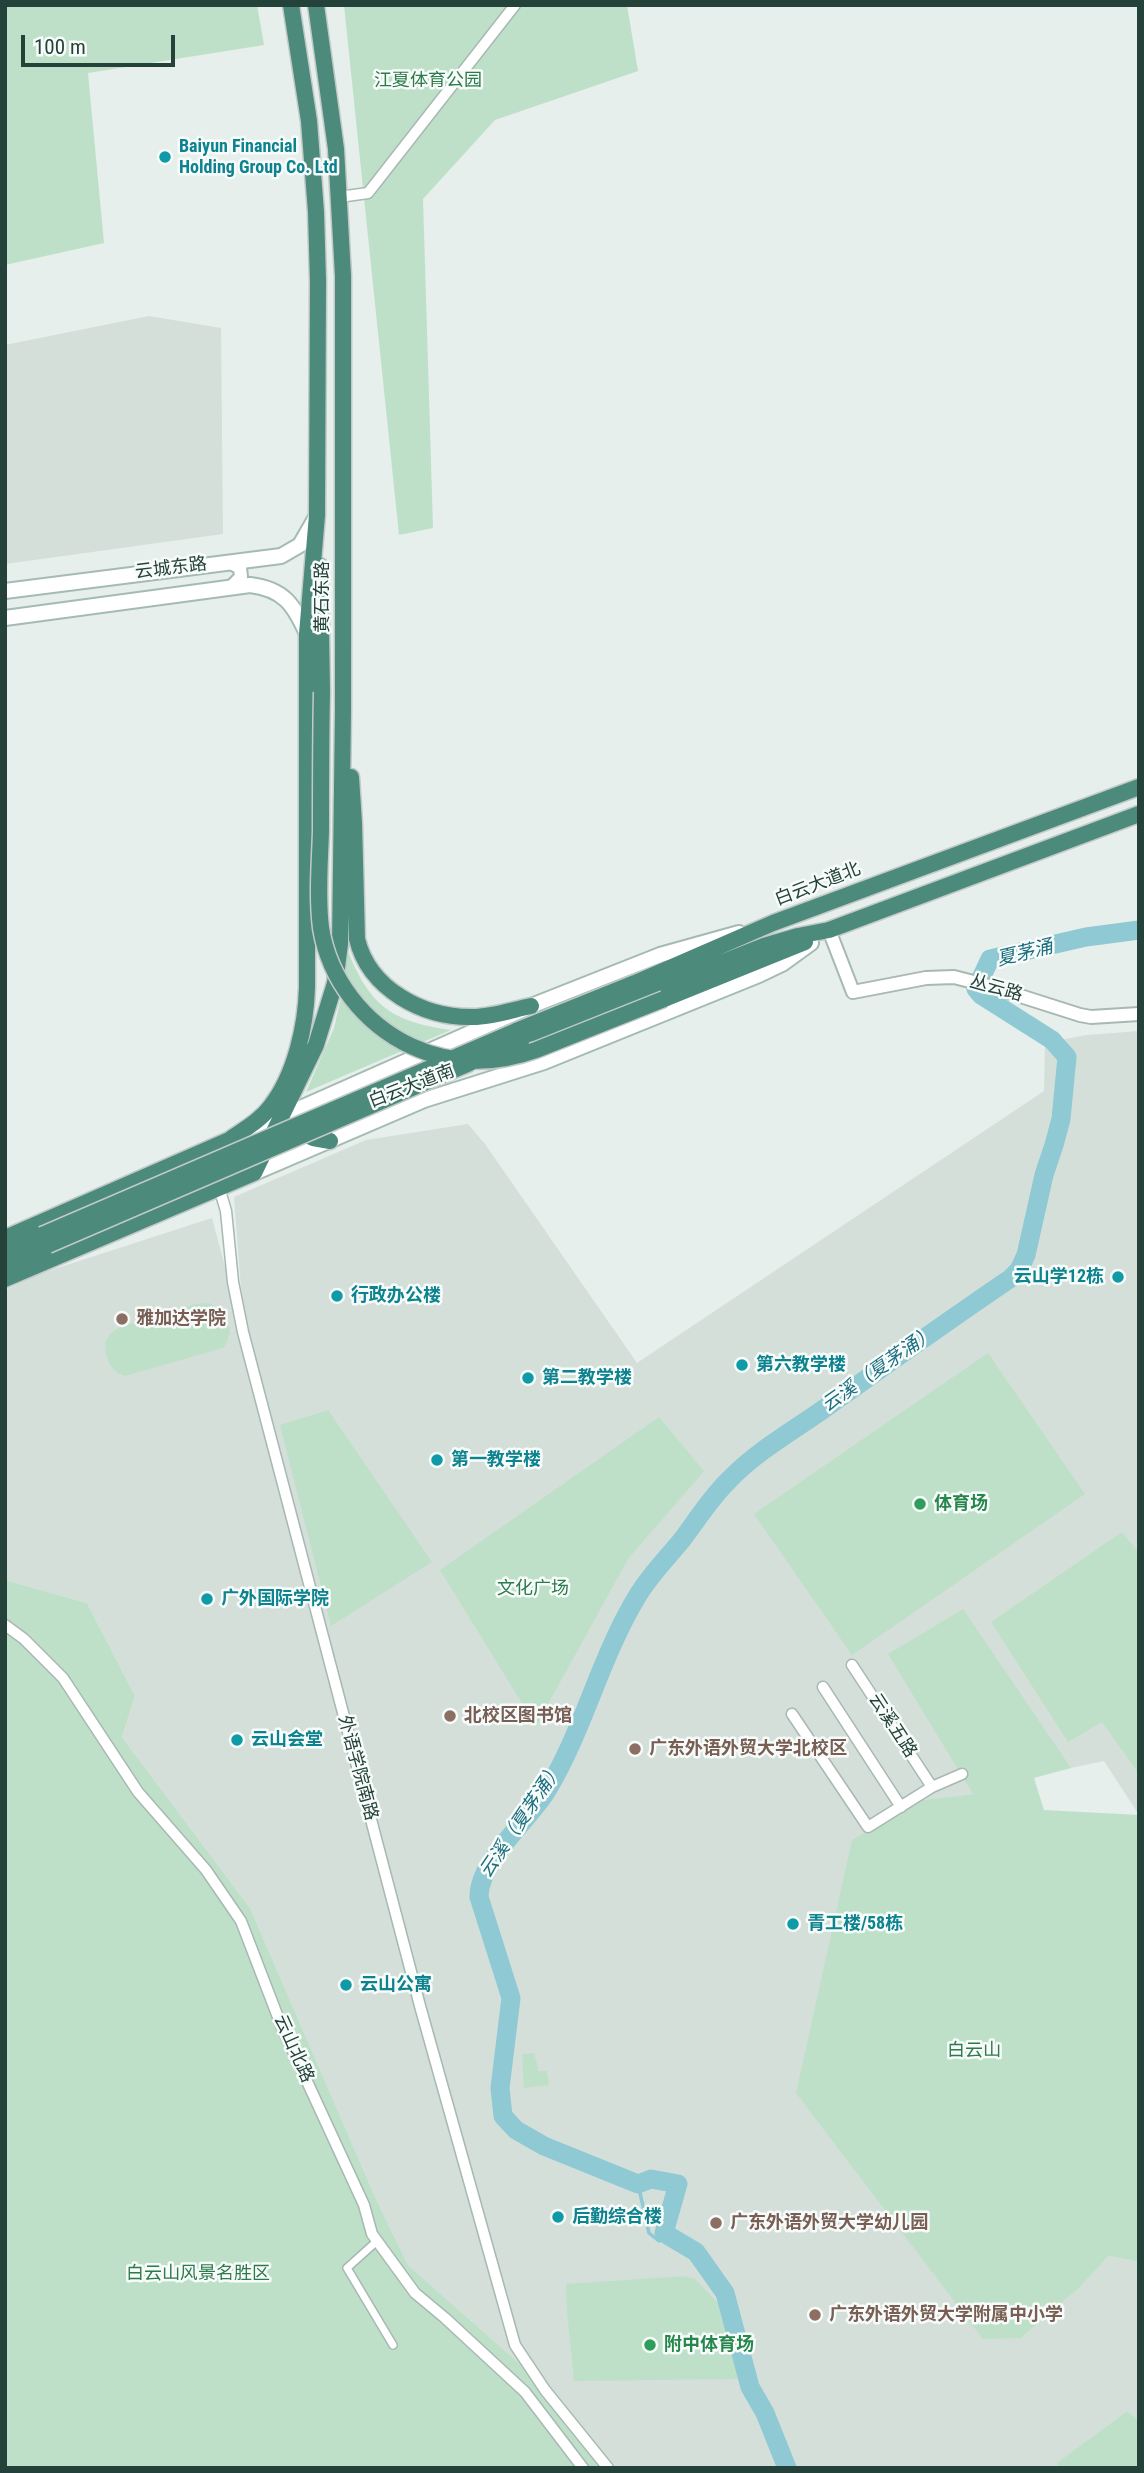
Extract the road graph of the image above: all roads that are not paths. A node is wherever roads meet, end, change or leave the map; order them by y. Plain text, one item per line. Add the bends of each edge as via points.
1 (291, 5) edge
2 (316, 5) edge
3 (515, 5) edge
4 (339, 197) junction
5 (317, 515) junction
6 (229, 562) junction
7 (233, 585) junction
8 (5, 591) edge
9 (5, 618) edge
10 (307, 634) junction
11 (344, 711) junction
12 (1139, 787) edge
13 (1139, 814) edge
14 (305, 906) junction
15 (341, 910) junction
16 (761, 928) junction
17 (829, 930) junction
18 (531, 1006) junction
19 (1139, 1014) edge
20 (519, 1036) junction
21 (279, 1092) junction
22 (307, 1103) junction
23 (284, 1114) junction
24 (229, 1140) junction
25 (330, 1142) junction
26 (205, 1150) junction
27 (254, 1173) junction
28 (219, 1187) junction
29 (5, 1238) edge
30 (45, 1240) junction
31 (5, 1251) edge
32 (5, 1264) edge
33 (5, 1279) edge
34 (5, 1625) edge
35 (852, 1665) dead end
36 (823, 1686) dead end
37 (792, 1714) dead end
38 (962, 1774) dead end
39 (932, 1787) junction
40 (901, 1807) junction
41 (377, 2241) junction
42 (393, 2345) dead end
43 (545, 2390) junction
44 (532, 2400) junction
45 (583, 2468) edge
46 (608, 2468) edge

1 - 5 highway, 黄石东路 via 309,121 317,222
2 - 4 highway, 黄石东路
3 - 4 street via 368,193
4 - 11 highway, 黄石东路 via 344,306
5 - 6 main road, 云城东路 via 305,538 291,551
5 - 10 highway, 黄石东路
5 - 17 highway, bridge via 321,928 341,982 378,1026 435,1056 493,1061 516,1058
6 - 7 street via 240,568 240,578
6 - 8 main road, 云城东路
7 - 9 main road, 云城东路
7 - 10 main road, 云城东路 via 261,586 283,597
10 - 14 highway, 黄石东路
11 - 15 highway, 黄石东路
11 - 18 highway via 353,801 355,924 364,961 390,990 435,1012 475,1017
12 - 16 highway, 白云大道北
13 - 17 highway
14 - 15 highway via 319,924 332,922
14 - 21 highway, 黄石东路 via 304,1027
15 - 23 highway, 黄石东路 via 331,999 308,1065
16 - 18 main road, 白云大道南 via 660,955
16 - 20 highway, 白云大道北
17 - 19 street, 丛云路 via 853,992 935,977 968,980 1091,1017
17 - 20 highway via 764,946
17 - 25 main road, 白云大道南 via 760,975 544,1062 424,1100
18 - 22 main road, 白云大道南
20 - 30 highway, 白云大道南, bridge
21 - 23 highway
21 - 24 highway, 黄石东路 via 257,1120
22 - 23 main road, 白云大道南
22 - 25 main road via 309,1128
23 - 24 main road, 白云大道南
23 - 25 highway via 295,1130
23 - 27 highway, 黄石东路
24 - 26 highway, 白云大道南
25 - 27 main road, 白云大道南
26 - 28 street, 外语学院南路
26 - 29 highway, 白云大道南
27 - 28 highway, 白云大道南
28 - 33 highway, 白云大道南
28 - 43 street, 外语学院南路 via 243,1332 417,1994 515,2345
30 - 31 highway, 白云大道南
30 - 32 highway, 白云大道南
34 - 41 street, 云山北路 via 63,1678 138,1792 206,1870 241,1921 281,2025 365,2205
35 - 39 street, 云溪五路
36 - 40 street
37 - 40 street via 869,1827
38 - 39 street
39 - 40 street
41 - 42 street via 347,2268
41 - 44 street, 云山北路 via 415,2293
43 - 44 street
43 - 46 street, 外语学院南路
44 - 45 street, 云山北路

